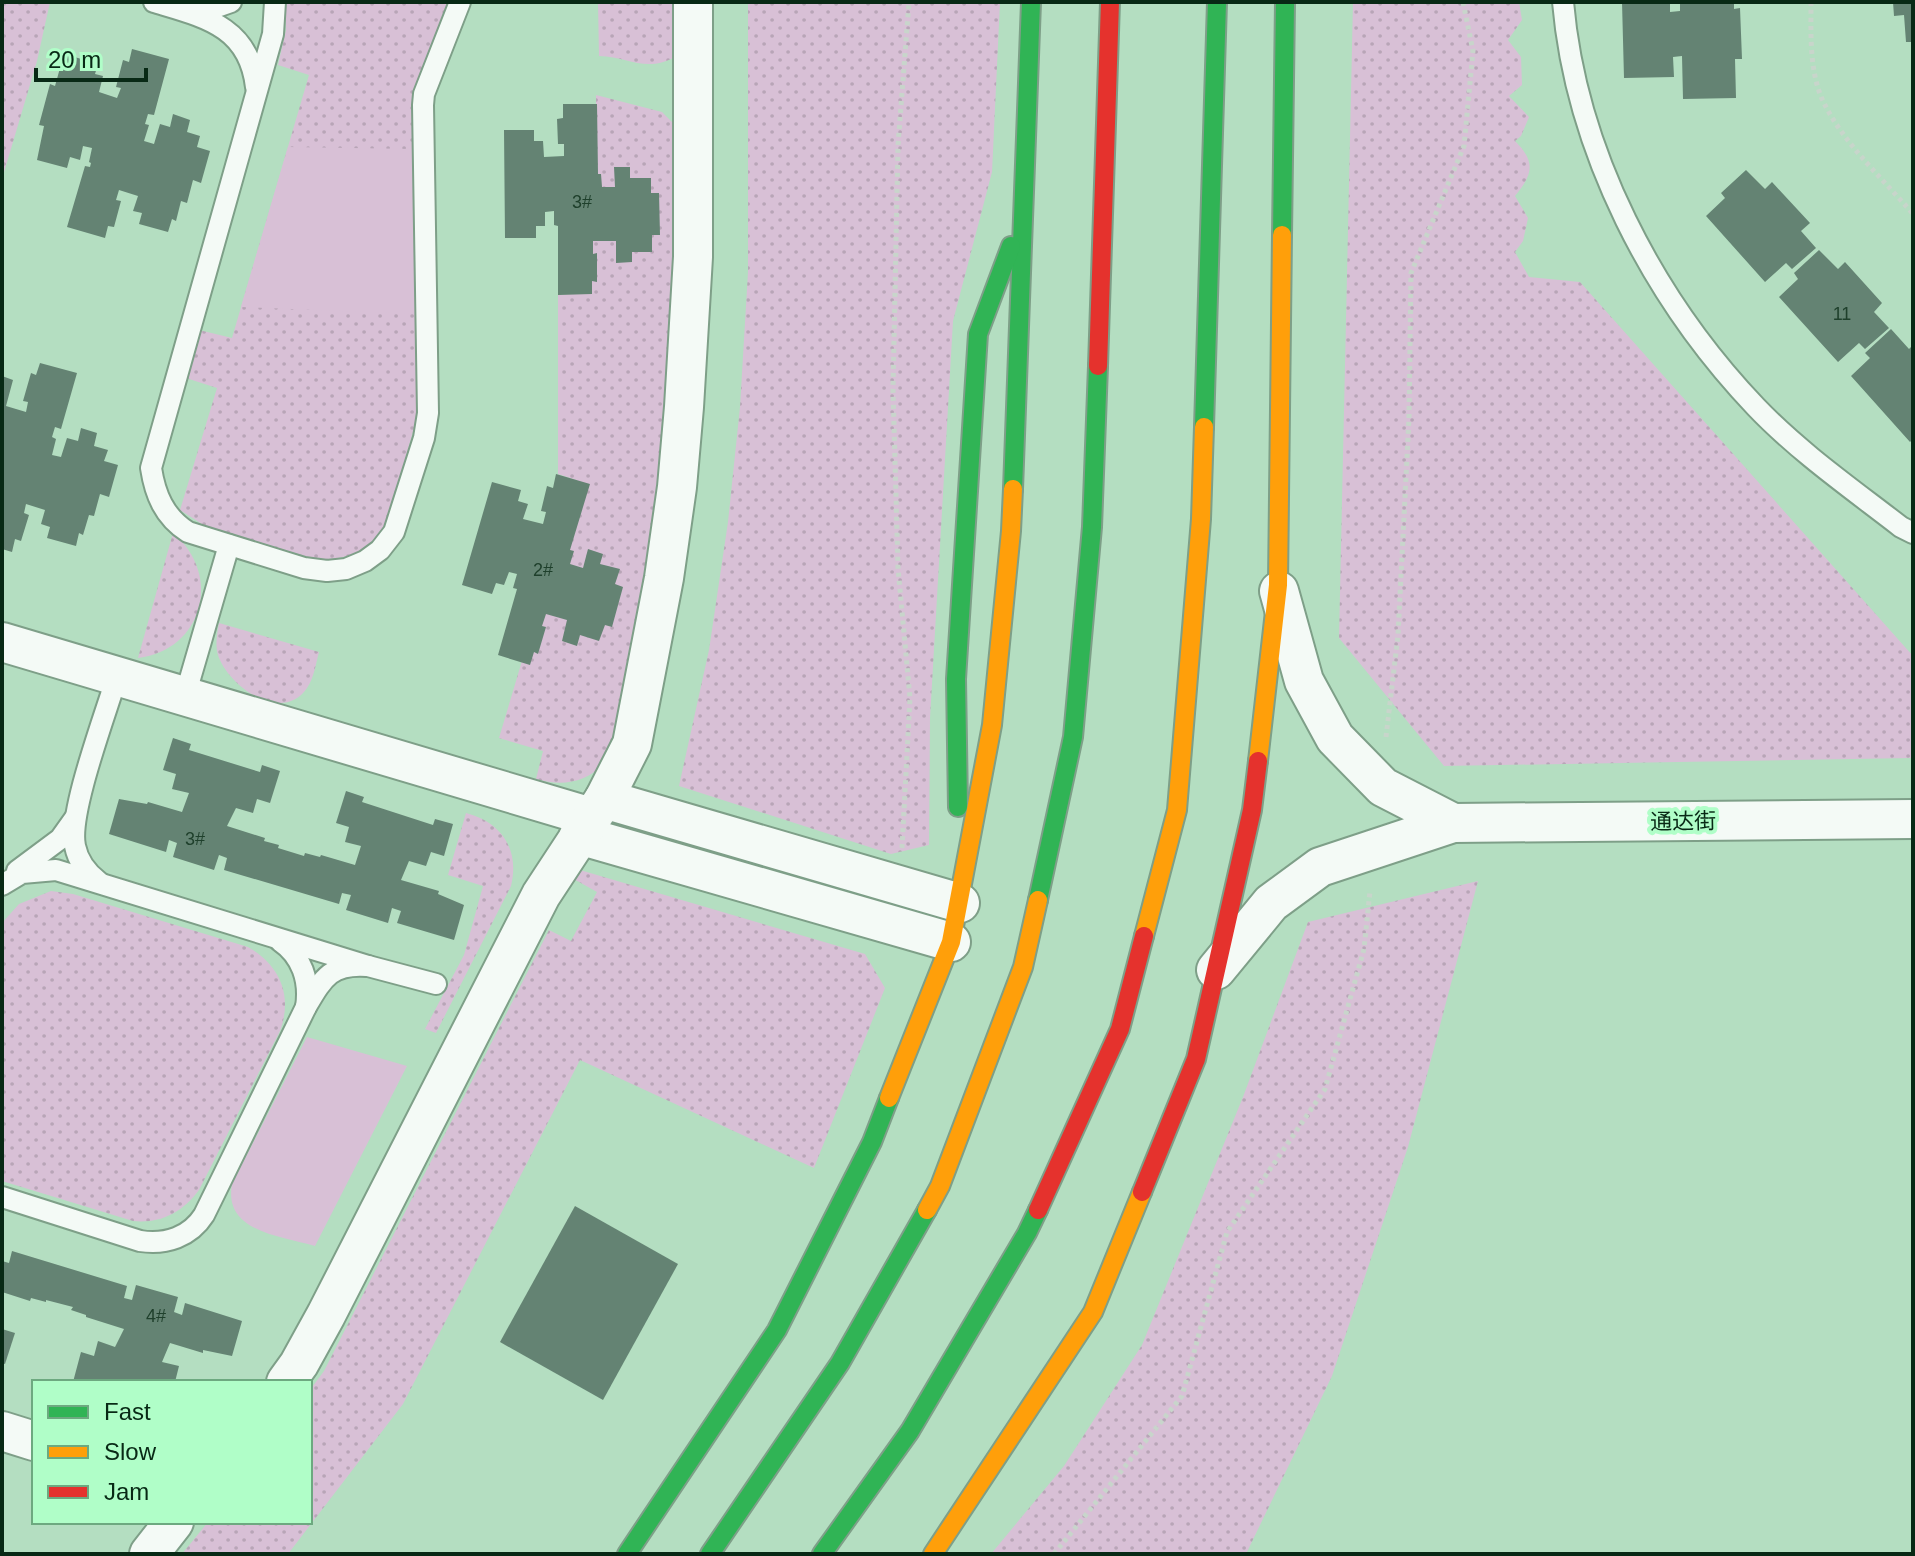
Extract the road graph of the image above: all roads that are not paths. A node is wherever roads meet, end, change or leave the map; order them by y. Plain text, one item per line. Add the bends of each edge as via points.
1 (154, 2) edge
2 (231, 2) edge
3 (275, 2) edge
4 (460, 2) edge
5 (693, 2) edge
6 (1031, 2) edge
7 (1110, 2) edge
8 (1217, 2) edge
9 (1285, 2) edge
10 (1563, 2) edge
11 (181, 10) junction
12 (256, 99) junction
13 (1025, 211) junction
14 (1913, 533) edge
15 (229, 545) junction
16 (1278, 585) junction
17 (2, 642) edge
18 (117, 676) junction
19 (185, 696) junction
20 (591, 817) junction
21 (75, 818) junction
22 (1913, 819) edge
23 (1453, 823) junction
24 (2, 885) edge
25 (103, 885) junction
26 (960, 903) junction
27 (273, 937) junction
28 (951, 942) junction
29 (368, 966) junction
30 (1216, 970) junction
31 (436, 984) dead end
32 (306, 1007) junction
33 (2, 1197) edge
34 (287, 1380) edge
35 (2, 1431) edge
36 (32, 1440) edge
37 (627, 1554) edge
38 (710, 1554) edge
39 (822, 1554) edge
40 (933, 1554) edge

1 - 11 lane
2 - 11 lane via 208,10
3 - 12 lane via 273,34
4 - 15 lane via 424,94 428,413 394,532 373,556 336,570 315,570
5 - 20 street via 692,284 677,487 632,744
6 - 13 main road
7 - 38 main road via 1092,527 1073,737 1023,967 940,1186 840,1363
8 - 39 main road via 1201,519 1177,810 1120,1029 1027,1233 910,1431
9 - 16 main road
10 - 14 lane via 1578,97 1605,177 1656,274 1698,339 1790,437
11 - 12 lane via 231,33 250,59
12 - 15 lane via 151,468 157,495 180,527
13 - 26 main road via 1009,546 992,725
13 - 26 main road via 978,334 956,679
15 - 19 lane
16 - 23 street via 1304,681 1335,738 1383,787
16 - 30 main road via 1252,810
17 - 18 street
18 - 19 street
18 - 21 lane
19 - 20 street
20 - 26 street
20 - 28 street
20 - 34 street via 541,895 326,1315
21 - 24 lane via 60,839
21 - 25 lane via 78,855
22 - 23 street, 通达街
23 - 30 street via 1320,867 1271,903
24 - 25 lane via 22,873 44,869
25 - 27 lane
26 - 28 main road
27 - 29 lane
27 - 32 lane via 303,968
28 - 37 main road via 872,1142 777,1330
29 - 31 lane
29 - 32 lane via 331,972
30 - 40 main road via 1196,1059 1093,1312
32 - 33 lane via 204,1215 187,1233 166,1241 140,1241
35 - 36 street

